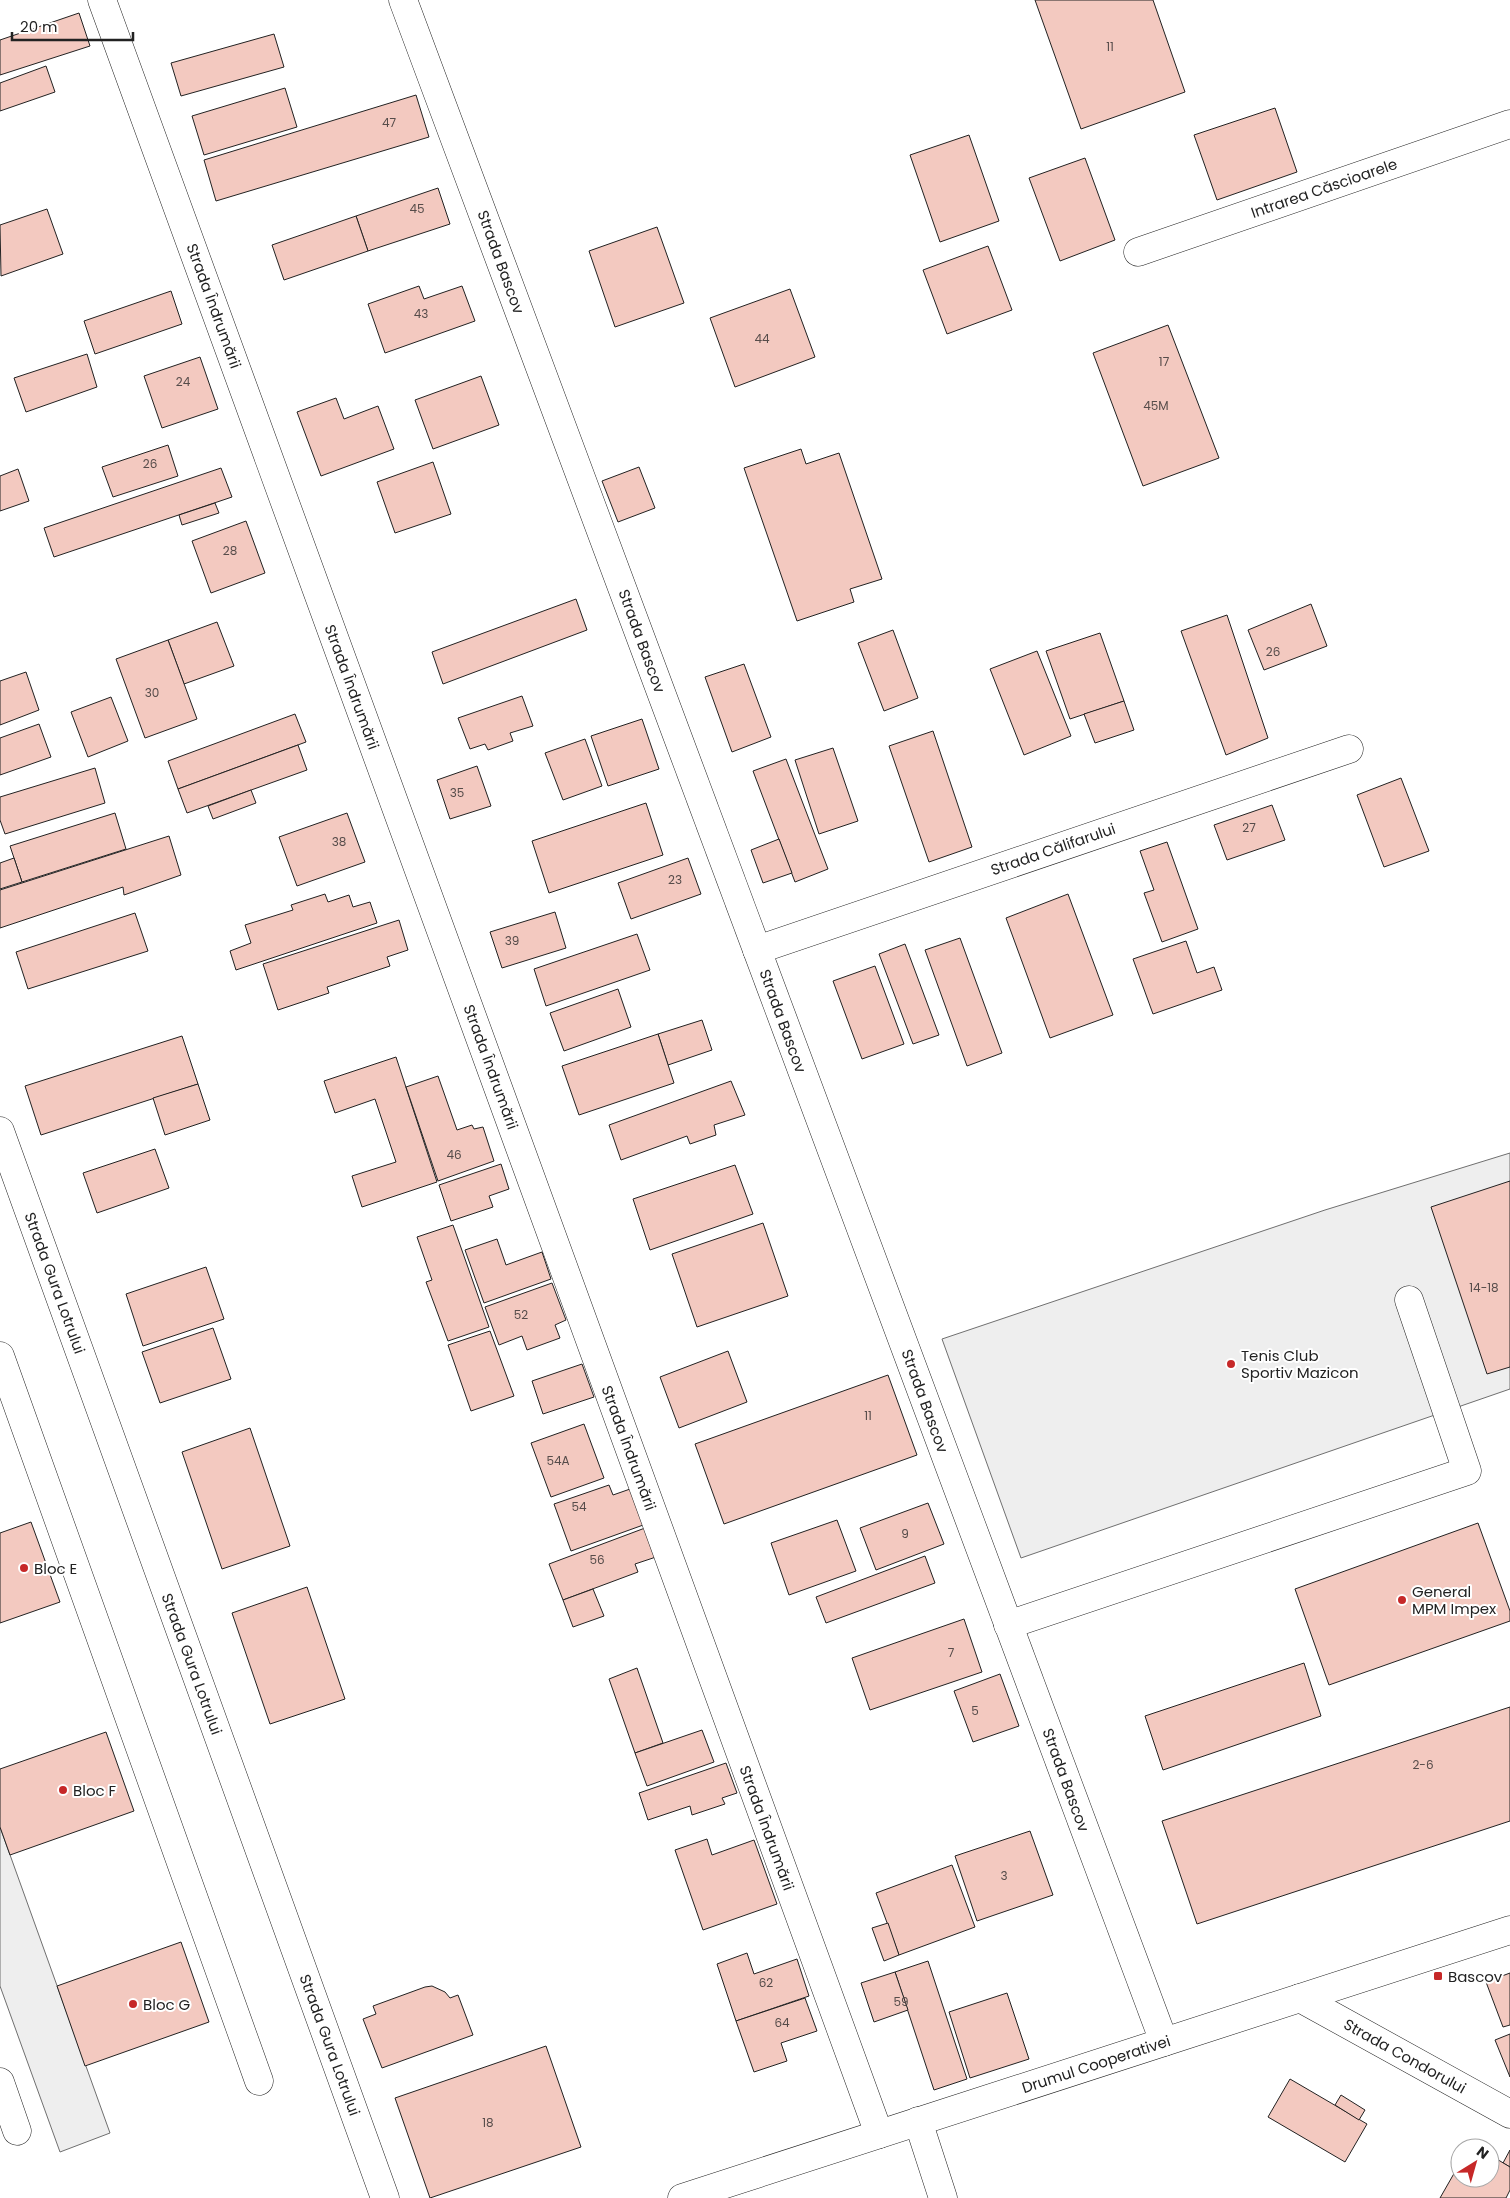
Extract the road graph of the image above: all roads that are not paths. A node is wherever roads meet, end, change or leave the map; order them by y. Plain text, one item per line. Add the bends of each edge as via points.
1 (102, 0) edge
2 (403, 0) edge
3 (1510, 124) edge
4 (1138, 252) dead end
5 (1349, 749) dead end
6 (757, 950) junction
7 (0, 1131) edge
8 (1409, 1300) dead end
9 (0, 1356) edge
10 (8, 1405) edge
11 (1008, 1625) junction
12 (1510, 1930) edge
13 (1300, 1998) junction
14 (1164, 2042) junction
15 (259, 2081) dead end
16 (0, 2083) edge
17 (1510, 2114) edge
18 (918, 2121) junction
19 (17, 2131) dead end
20 (878, 2134) junction
21 (385, 2198) edge
22 (682, 2198) edge
23 (943, 2198) edge

1 - 20 street, Strada Îndrumării
2 - 6 street, Strada Bascov
3 - 4 street, Intrarea Căscioarele
5 - 6 street, Strada Călifarului
6 - 11 street, Strada Bascov
7 - 21 street, Strada Gura Lotrului
8 - 11 street via 1468,1472
9 - 10 street
10 - 15 street
11 - 14 street, Strada Bascov
12 - 13 street, Drumul Cooperativei
13 - 14 street, Drumul Cooperativei
13 - 17 street, Strada Condorului
14 - 18 street, Drumul Cooperativei
16 - 19 street
18 - 20 street, Drumul Cooperativei
18 - 23 street
20 - 22 street, Drumul Cooperativei

